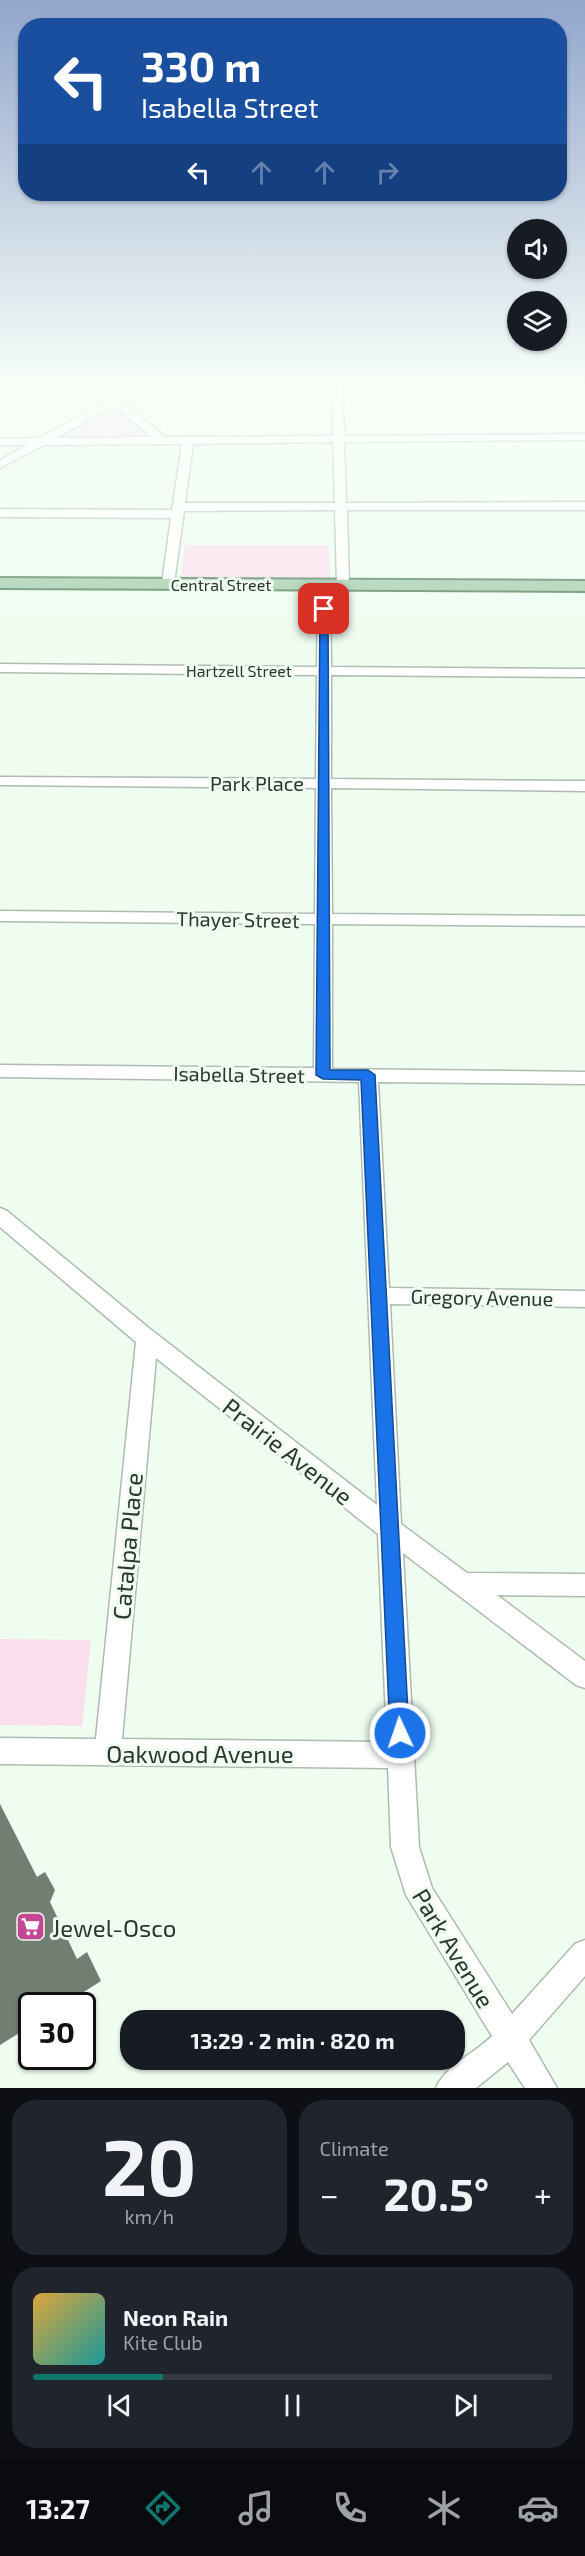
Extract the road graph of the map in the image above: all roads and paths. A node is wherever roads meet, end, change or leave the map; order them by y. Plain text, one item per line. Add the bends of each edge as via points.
1 (183, 477) edge
2 (339, 477) edge
3 (585, 506) edge
4 (340, 507) junction
5 (178, 511) junction
6 (0, 513) edge
7 (0, 583) edge
8 (168, 584) junction
9 (324, 584) junction
10 (343, 584) junction
11 (585, 586) edge
12 (0, 668) edge
13 (324, 671) junction
14 (585, 673) edge
15 (0, 781) edge
16 (323, 784) junction
17 (585, 786) edge
18 (0, 916) edge
19 (323, 920) junction
20 (585, 921) edge
21 (0, 1071) edge
22 (323, 1075) junction
23 (368, 1075) junction
24 (585, 1078) edge
25 (0, 1216) edge
26 (379, 1296) junction
27 (585, 1299) edge
28 (147, 1340) junction
29 (389, 1530) junction
30 (461, 1584) junction
31 (585, 1585) edge
32 (585, 1676) edge
33 (0, 1751) edge
34 (108, 1753) junction
35 (401, 1755) junction
36 (585, 1954) edge
37 (510, 2039) junction
38 (451, 2088) edge
39 (542, 2088) edge

1 - 5 street
2 - 4 street
3 - 4 street
4 - 5 street
4 - 10 street
5 - 6 street
5 - 8 street
7 - 8 main road, Central Street
8 - 9 main road, Central Street
9 - 10 main road, Central Street
9 - 13 street
10 - 11 main road, Central Street
12 - 13 street, Hartzell Street
13 - 14 street, Hartzell Street
13 - 16 street
15 - 16 street, Park Place
16 - 17 street, Park Place
16 - 19 street
18 - 19 street, Thayer Street
19 - 20 street, Thayer Street
19 - 22 street
21 - 22 street, Isabella Street
22 - 23 street, Isabella Street
23 - 24 street, Isabella Street
23 - 26 street, Park Avenue
25 - 28 street, Prairie Avenue
26 - 27 street, Gregory Avenue
26 - 29 street, Park Avenue
28 - 29 street, Prairie Avenue
28 - 34 street, Catalpa Place
29 - 30 street, Prairie Avenue
29 - 35 street, Park Avenue
30 - 31 street
30 - 32 street, Prairie Avenue
33 - 34 street, Oakwood Avenue
34 - 35 street, Oakwood Avenue
35 - 37 street, Park Avenue via 405,1847 417,1887
36 - 37 street
37 - 38 street
37 - 39 street, Park Avenue

